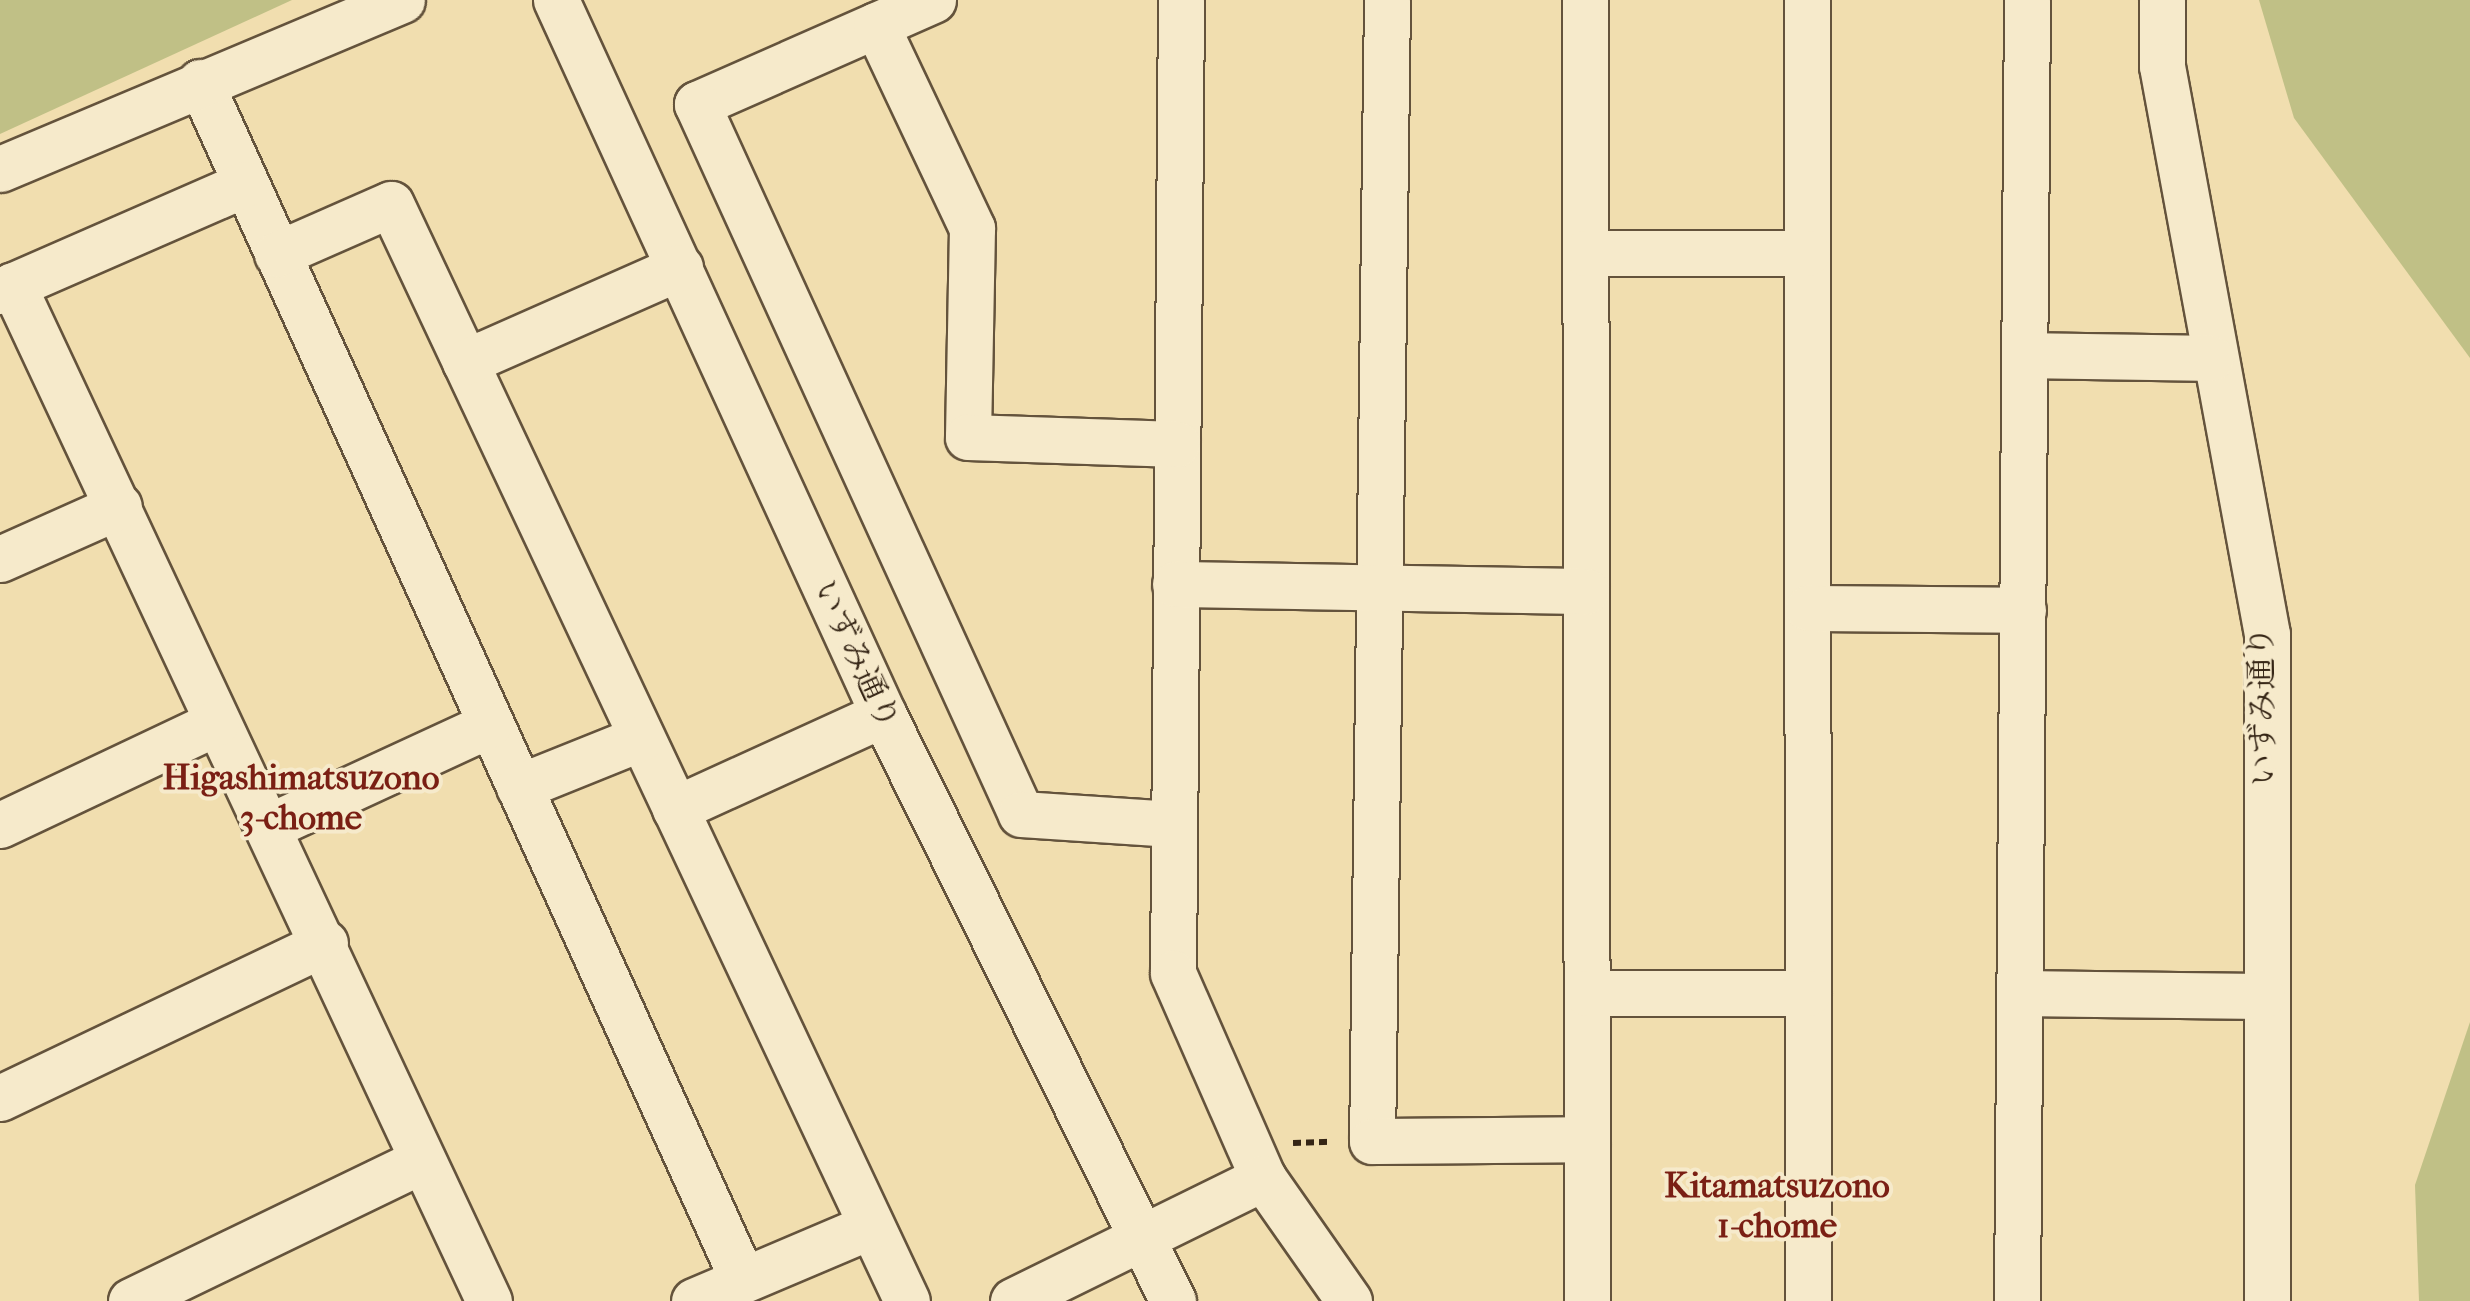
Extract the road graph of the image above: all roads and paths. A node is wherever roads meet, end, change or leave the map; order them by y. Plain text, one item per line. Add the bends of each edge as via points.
1 (402, 0) edge
2 (556, 0) edge
3 (933, 0) edge
4 (1182, 0) edge
5 (1388, 0) edge
6 (1585, 0) edge
7 (1807, 0) edge
8 (2028, 0) edge
9 (2162, 0) edge
10 (876, 25) junction
11 (200, 82) junction
12 (0, 170) edge
13 (246, 184) junction
14 (1585, 253) junction
15 (1807, 253) junction
16 (277, 254) junction
17 (680, 267) junction
18 (6, 288) edge
19 (2025, 356) junction
20 (2211, 358) junction
21 (465, 362) junction
22 (1177, 444) junction
23 (119, 506) junction
24 (0, 559) edge
25 (1176, 584) junction
26 (1384, 589) junction
27 (1586, 591) junction
28 (1808, 608) junction
29 (2023, 610) junction
30 (882, 714) junction
31 (216, 723) junction
32 (489, 724) junction
33 (641, 738) junction
34 (519, 788) junction
35 (675, 809) junction
36 (0, 824) edge
37 (1173, 824) junction
38 (268, 827) junction
39 (324, 943) junction
40 (1808, 992) junction
41 (2020, 992) junction
42 (1587, 993) junction
43 (2262, 996) junction
44 (0, 1098) edge
45 (1587, 1139) junction
46 (1372, 1141) junction
47 (1256, 1161) junction
48 (418, 1162) junction
49 (871, 1226) junction
50 (1138, 1242) junction
51 (743, 1280) junction
52 (131, 1301) edge
53 (488, 1301) edge
54 (694, 1301) edge
55 (906, 1301) edge
56 (1013, 1301) edge
57 (1173, 1301) edge
58 (1349, 1301) edge
59 (1588, 1301) edge
60 (1808, 1301) edge
61 (2017, 1301) edge
62 (2267, 1301) edge

1 - 11 street
2 - 17 street, いずみ通り
3 - 10 street
4 - 22 street
5 - 26 street
6 - 14 street
7 - 15 street
8 - 19 street
9 - 20 street, いずみ通り via 2162,66
10 - 22 street via 972,228 968,437
10 - 37 street via 697,104 1020,814
11 - 12 street
11 - 13 street
13 - 16 street
13 - 18 street
14 - 15 street
14 - 27 street
15 - 28 street
16 - 21 street via 391,204
16 - 32 street
17 - 21 street
17 - 30 street, いずみ通り
18 - 23 street
19 - 20 street
19 - 29 street
20 - 43 street, いずみ通り via 2267,634
21 - 33 street
22 - 25 street
23 - 24 street
23 - 31 street
25 - 26 street
25 - 37 street
26 - 27 street
26 - 46 street
27 - 42 street
28 - 29 street
28 - 40 street
29 - 41 street
30 - 35 street
30 - 50 street, いずみ通り
31 - 36 street
31 - 38 street
32 - 34 street
32 - 38 street
33 - 34 street
33 - 35 street
34 - 51 street
35 - 49 street
37 - 47 street via 1173,973
38 - 39 street
39 - 44 street
39 - 48 street
40 - 42 street
40 - 60 street
41 - 43 street
41 - 61 street
42 - 45 street
43 - 62 street, いずみ通り
45 - 46 street
45 - 59 street
46 - 47 path
47 - 50 street
47 - 58 street
48 - 52 street
48 - 53 street
49 - 51 street
49 - 55 street
50 - 56 street
50 - 57 street, いずみ通り
51 - 54 street

